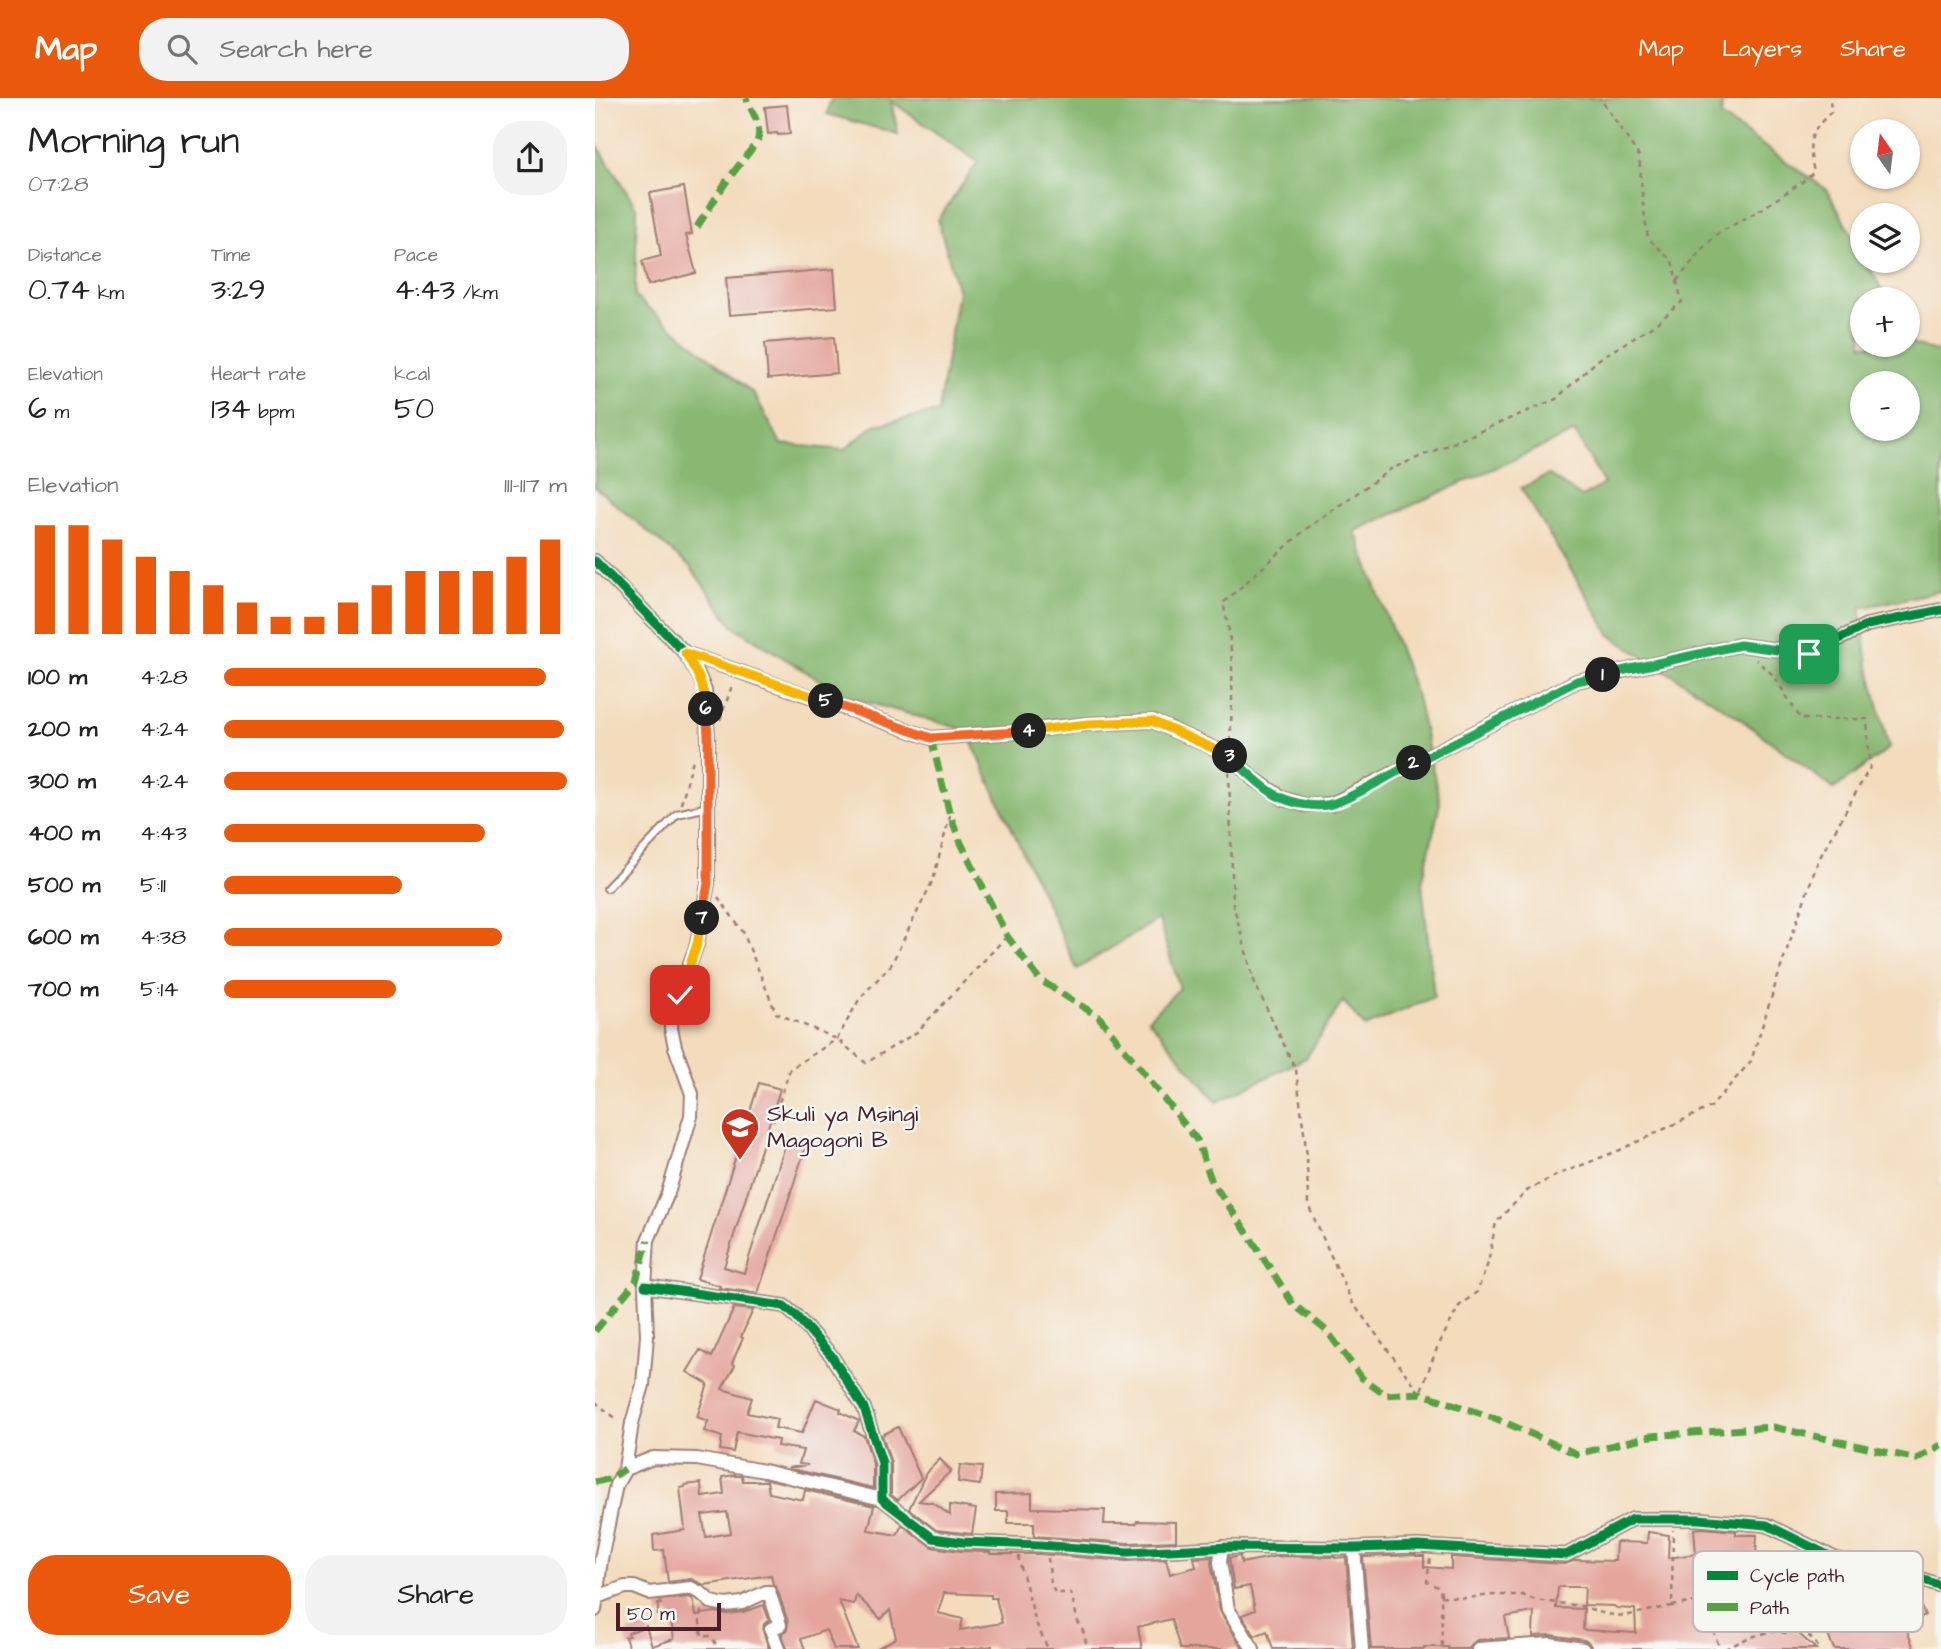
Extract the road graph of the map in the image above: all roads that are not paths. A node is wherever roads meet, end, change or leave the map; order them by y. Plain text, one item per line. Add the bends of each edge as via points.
1 (595, 561) edge
2 (1941, 610) edge
3 (685, 653) junction
4 (708, 807) junction
5 (607, 888) dead end
6 (645, 1286) junction
7 (625, 1469) junction
8 (882, 1499) junction
9 (1222, 1548) junction
10 (1354, 1548) junction
11 (1820, 1551) edge
12 (598, 1560) edge
13 (1923, 1580) edge
14 (1941, 1586) edge
15 (596, 1603) edge
16 (778, 1649) edge
17 (1254, 1649) edge
18 (1362, 1649) edge
19 (1478, 1649) edge
20 (1583, 1649) edge

1 - 3 street
2 - 3 street via 1867,625 1809,654 1740,645 1577,681 1332,804 1305,805 1284,799 1229,755 1152,721 931,738
3 - 4 street via 705,691
4 - 5 lane via 677,814
4 - 6 street via 708,883 697,944 671,1028 692,1094 691,1116 648,1240
6 - 7 street via 643,1385
6 - 8 street via 784,1306 796,1316 831,1355 865,1409 883,1463
7 - 8 street via 653,1458 697,1459
7 - 12 street via 615,1485
8 - 9 street via 933,1538 1128,1552
9 - 10 street
9 - 17 street via 1228,1609
10 - 11 street via 1431,1547 1566,1555 1633,1519 1699,1519 1767,1525
10 - 18 street
12 - 15 street
13 - 14 street
15 - 16 street via 625,1587 649,1593 691,1588 711,1602 726,1605 769,1592 780,1625 771,1629
19 - 20 street via 1550,1644

